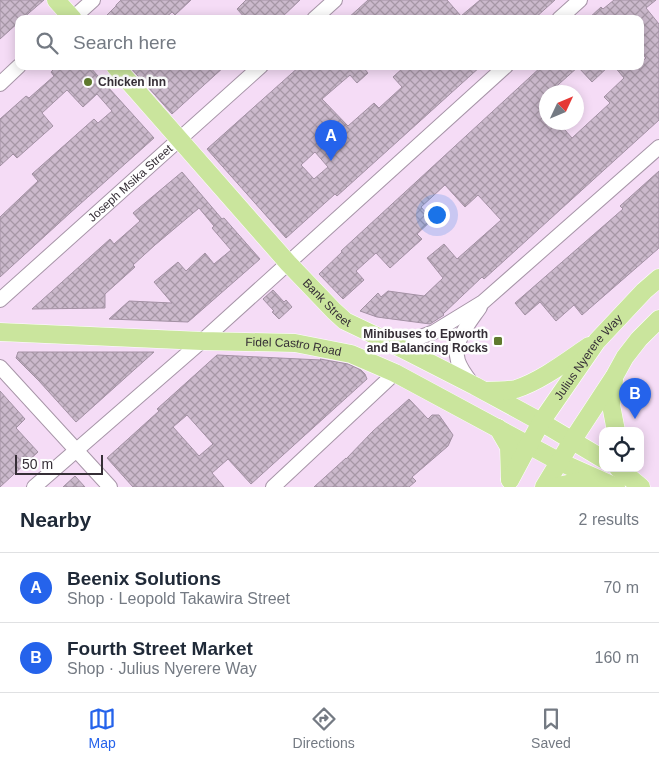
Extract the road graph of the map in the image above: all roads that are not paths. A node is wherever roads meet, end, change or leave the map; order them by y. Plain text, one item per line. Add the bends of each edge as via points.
1 (56, 0) edge
2 (93, 0) edge
3 (335, 0) edge
4 (580, 0) edge
5 (69, 15) edge
6 (77, 15) edge
7 (318, 15) edge
8 (563, 15) edge
9 (15, 70) edge
10 (119, 70) edge
11 (257, 70) edge
12 (502, 70) edge
13 (0, 84) edge
14 (179, 139) junction
15 (659, 147) edge
16 (288, 262) junction
17 (659, 278) edge
18 (0, 300) edge
19 (483, 302) junction
20 (659, 319) edge
21 (0, 332) edge
22 (597, 341) junction
23 (202, 342) junction
24 (389, 342) junction
25 (0, 367) edge
26 (395, 373) junction
27 (614, 377) junction
28 (479, 389) junction
29 (541, 422) junction
30 (615, 427) edge
31 (498, 428) junction
32 (572, 441) junction
33 (528, 445) junction
34 (76, 450) junction
35 (599, 457) edge
36 (560, 462) junction
37 (623, 472) edge
38 (636, 472) edge
39 (594, 478) junction
40 (510, 484) edge
41 (34, 487) edge
42 (110, 487) edge
43 (274, 487) edge
44 (544, 487) edge
45 (554, 487) edge
46 (616, 487) edge
47 (642, 487) edge

1 - 5 main road
2 - 6 street
3 - 7 street
4 - 8 street
9 - 13 street
10 - 14 main road, Bank Street
11 - 14 street, Joseph Msika Street
12 - 16 street
14 - 16 main road, Bank Street
14 - 18 street, Joseph Msika Street
15 - 19 street
16 - 23 street
16 - 24 main road, Bank Street via 345,321
17 - 22 main road, Julius Nyerere Way
19 - 24 street via 434,332
19 - 28 street via 462,333 457,360
20 - 27 main road via 625,357
21 - 23 main road, Fidel Castro Road
22 - 28 main road via 525,385 513,389
22 - 29 main road, Julius Nyerere Way
23 - 26 main road, Fidel Castro Road via 295,343 351,354
23 - 34 street
24 - 28 main road, Bank Street
25 - 34 street
26 - 31 main road, Fidel Castro Road
26 - 43 street
27 - 30 main road via 611,405
27 - 32 main road
28 - 29 main road, Bank Street
29 - 32 main road, Bank Street
29 - 33 main road, Julius Nyerere Way
31 - 33 main road, Fidel Castro Road
31 - 40 main road via 509,448
32 - 35 main road, Bank Street
32 - 36 main road
33 - 36 main road, Fidel Castro Road
33 - 40 main road, Julius Nyerere Way
34 - 41 street
34 - 42 street
36 - 39 main road, Fidel Castro Road
36 - 44 main road
37 - 47 main road
38 - 47 main road
39 - 45 main road
39 - 46 main road, Fidel Castro Road

